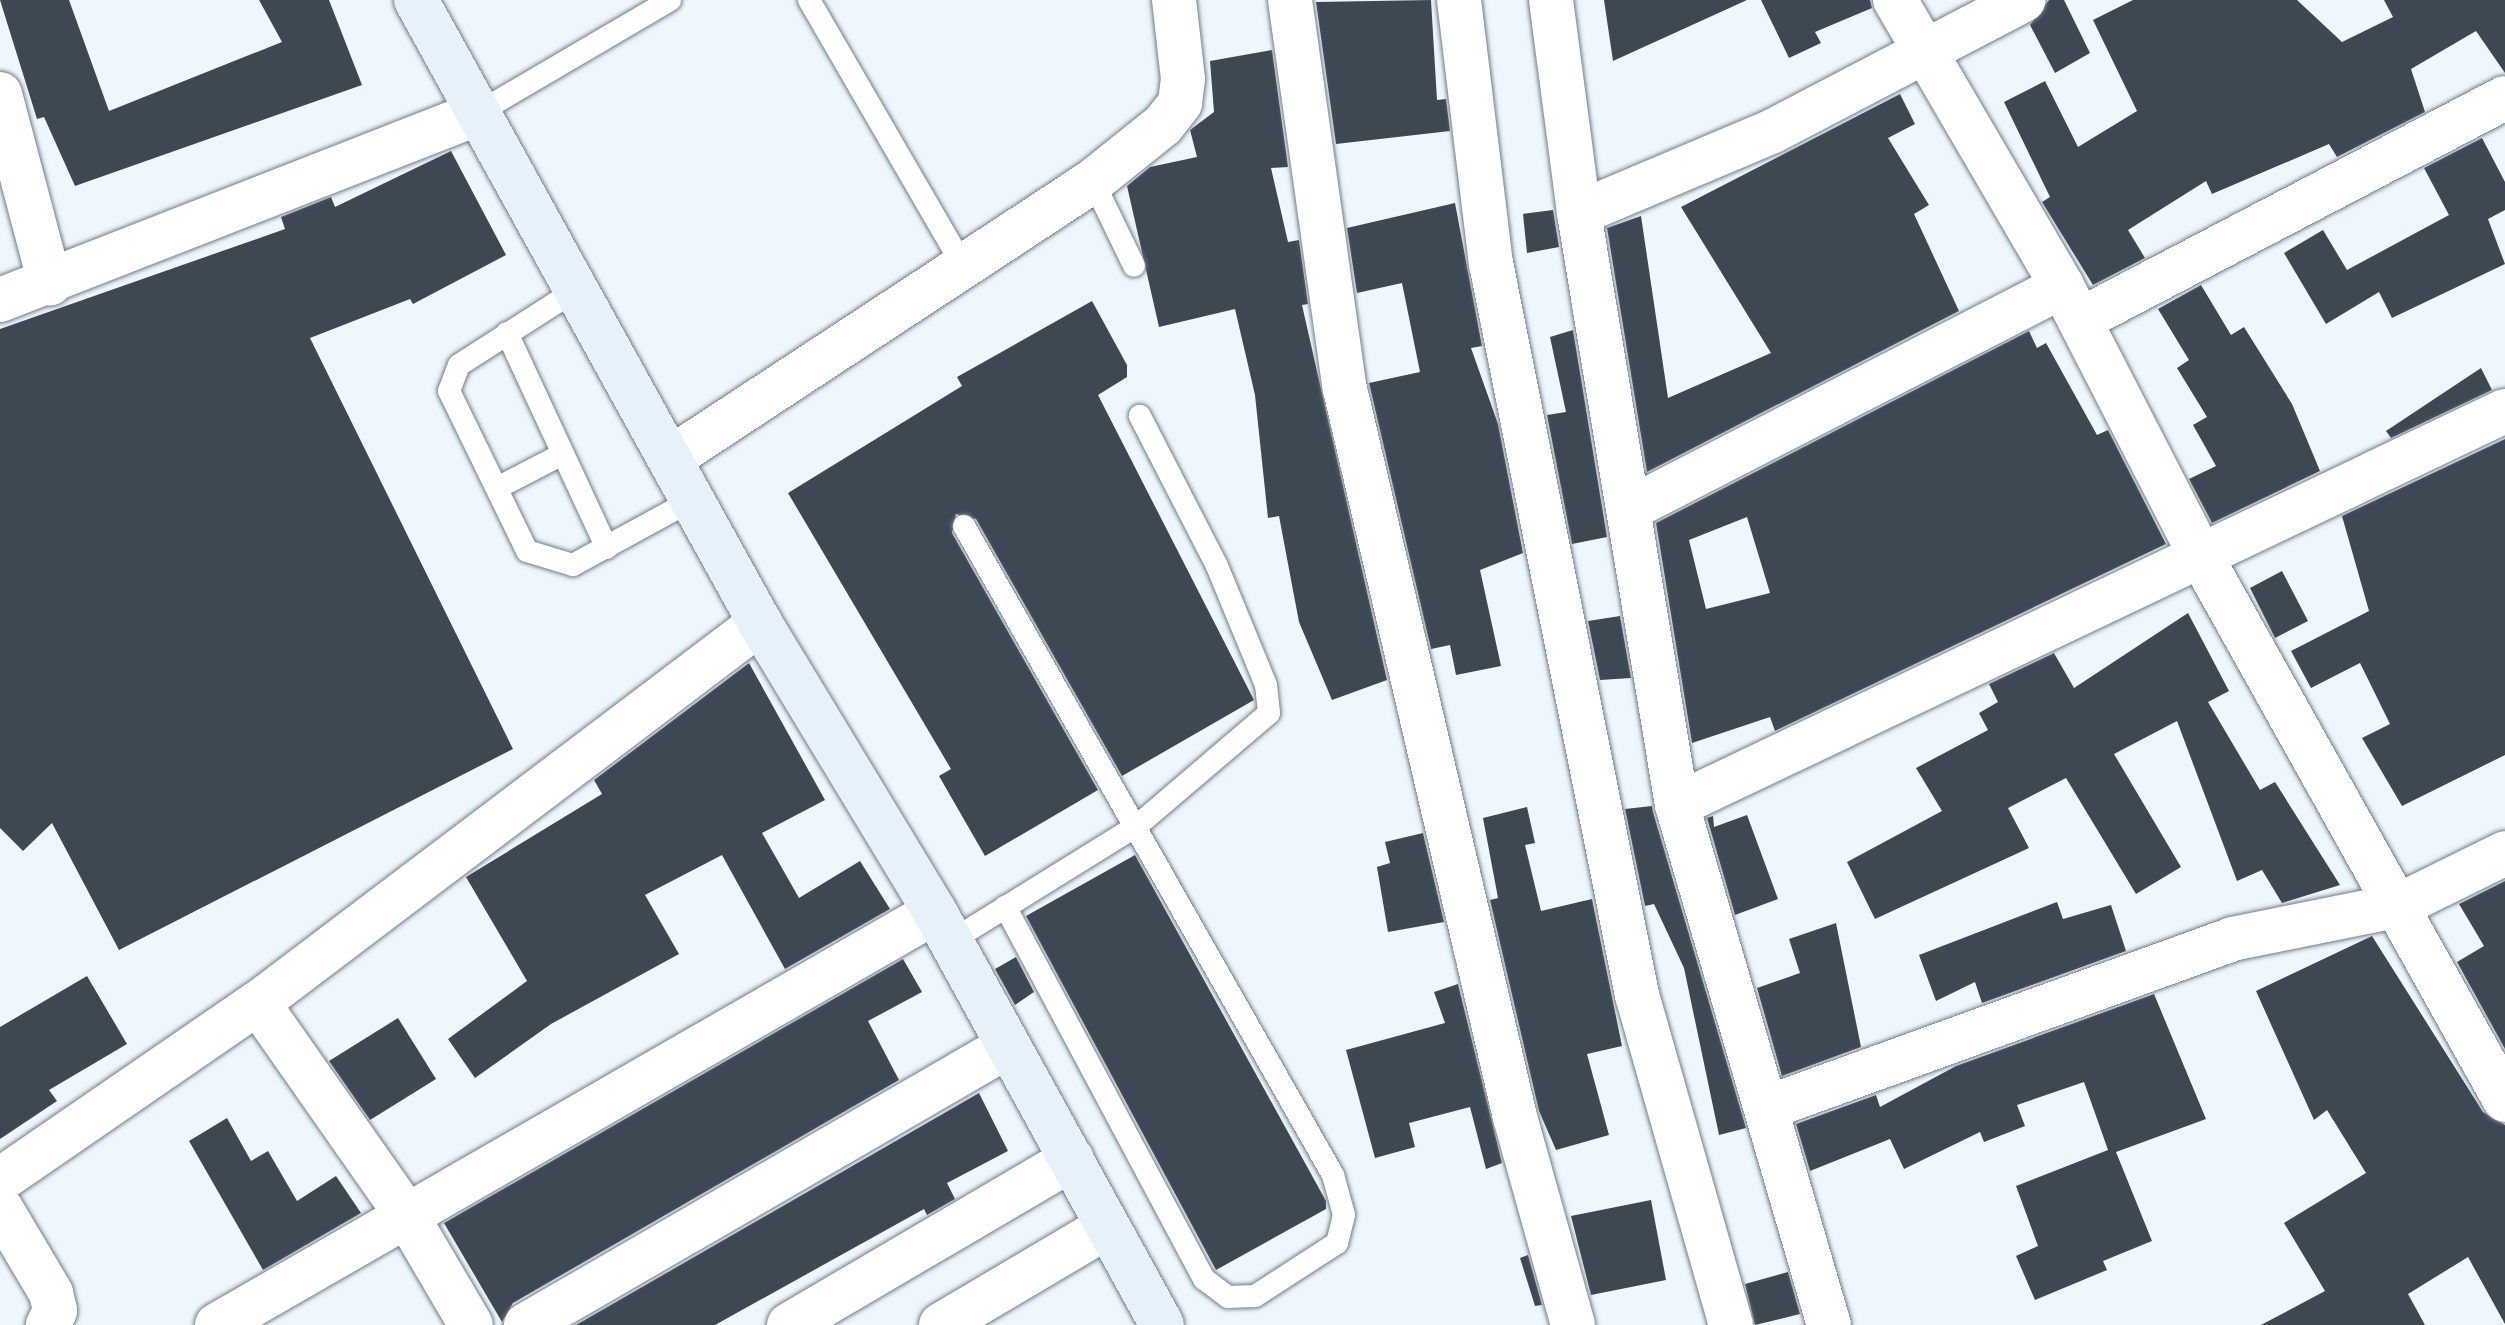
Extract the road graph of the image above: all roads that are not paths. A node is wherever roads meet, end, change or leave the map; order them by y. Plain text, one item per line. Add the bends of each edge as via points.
1 (416, 0) edge
2 (670, 0) edge
3 (809, 0) edge
4 (1174, 0) edge
5 (1290, 0) edge
6 (1459, 0) edge
7 (1551, 0) edge
8 (1895, 0) edge
9 (2024, 0) edge
10 (1925, 53) junction
11 (0, 94) edge
12 (2505, 98) edge
13 (476, 114) junction
14 (1093, 181) junction
15 (1579, 213) junction
16 (962, 264) junction
17 (1134, 266) dead end
18 (50, 283) junction
19 (576, 290) junction
20 (0, 300) edge
21 (2071, 303) junction
22 (507, 333) junction
23 (2505, 411) edge
24 (1140, 416) dead end
25 (563, 454) junction
26 (671, 458) junction
27 (497, 488) junction
28 (694, 499) junction
29 (1629, 509) junction
30 (964, 526) dead end
31 (607, 548) junction
32 (2198, 551) junction
33 (760, 623) junction
34 (1677, 805) junction
35 (1138, 825) junction
36 (2505, 853) edge
37 (2400, 905) junction
38 (1005, 907) junction
39 (943, 927) junction
40 (258, 1003) junction
41 (1008, 1046) junction
42 (2505, 1100) edge
43 (1769, 1107) junction
44 (1072, 1159) junction
45 (0, 1180) edge
46 (0, 1207) edge
47 (407, 1216) junction
48 (1107, 1227) junction
49 (48, 1325) edge
50 (217, 1325) edge
51 (471, 1325) edge
52 (526, 1325) edge
53 (789, 1325) edge
54 (941, 1325) edge
55 (1162, 1325) edge
56 (1573, 1325) edge
57 (1731, 1325) edge
58 (1829, 1325) edge

1 - 13 street
2 - 13 lane
3 - 16 lane
4 - 14 street via 1180,103
5 - 56 street via 1345,389 1511,1102
6 - 57 street via 1491,263 1637,995
7 - 15 street
8 - 10 street
9 - 10 street
10 - 15 street via 1771,132
10 - 21 street
11 - 18 street
12 - 21 street
13 - 18 street
13 - 19 street
14 - 16 street
14 - 17 lane
15 - 29 street
16 - 26 street
18 - 20 street
19 - 22 lane
19 - 26 street
21 - 29 street
21 - 32 street
22 - 25 lane
22 - 27 lane via 459,365 449,391
23 - 32 street
24 - 35 lane via 1217,566 1269,705 1261,723
25 - 27 lane
25 - 31 lane
26 - 28 street
27 - 31 lane via 527,551 543,560 573,565
28 - 31 lane
28 - 33 street
29 - 34 street
30 - 35 lane
32 - 34 street
32 - 37 street
33 - 39 street
33 - 40 street
34 - 43 street
35 - 38 lane
35 - 38 lane via 1333,1175 1344,1215 1337,1243 1310,1264 1255,1296 1228,1297 1204,1279
36 - 37 street
37 - 42 street
37 - 43 street via 2232,939
38 - 39 lane
39 - 41 street
39 - 47 street
40 - 45 street
40 - 47 street
41 - 44 street
41 - 52 street
43 - 58 street
44 - 48 street
44 - 53 street
46 - 49 street via 51,1293
47 - 50 street
47 - 51 street
48 - 54 street
48 - 55 street

